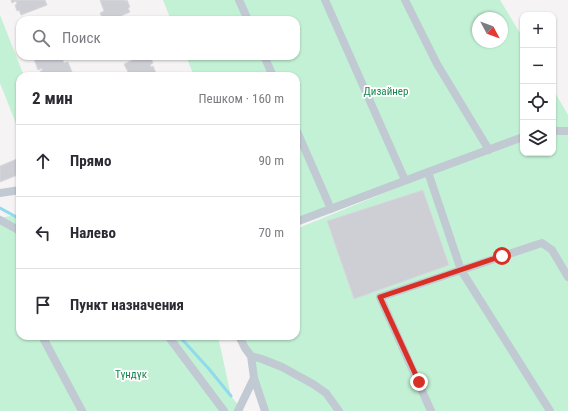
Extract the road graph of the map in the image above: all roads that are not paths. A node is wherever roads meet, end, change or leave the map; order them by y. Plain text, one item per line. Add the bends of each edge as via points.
1 (239, 0) edge
2 (325, 0) edge
3 (405, 0) edge
4 (246, 16) edge
5 (266, 60) edge
6 (271, 72) edge
7 (556, 131) edge
8 (568, 131) edge
9 (300, 138) edge
10 (520, 138) edge
11 (489, 150) junction
12 (428, 172) junction
13 (405, 180) junction
14 (16, 191) edge
15 (0, 193) edge
16 (332, 209) junction
17 (0, 220) edge
18 (300, 221) edge
19 (16, 229) edge
20 (461, 270) junction
21 (568, 277) edge
22 (44, 340) edge
23 (171, 340) edge
24 (241, 340) edge
25 (251, 356) junction
26 (254, 378) junction
27 (82, 411) edge
28 (224, 411) edge
29 (238, 411) edge
30 (265, 411) edge
31 (339, 411) edge
32 (431, 411) edge
33 (550, 411) edge

1 - 4 street
2 - 13 street
3 - 11 street via 437,64
5 - 6 street
7 - 8 street
9 - 16 street
10 - 11 street
11 - 12 street
12 - 13 street
12 - 20 street
13 - 16 street
14 - 15 street
16 - 18 street
17 - 19 street
20 - 21 street via 542,243 552,250
20 - 32 street via 380,297
20 - 33 street
22 - 27 street
23 - 28 street
24 - 25 street
25 - 26 street
25 - 31 street via 262,358 314,384 326,393
26 - 29 street
26 - 30 street

